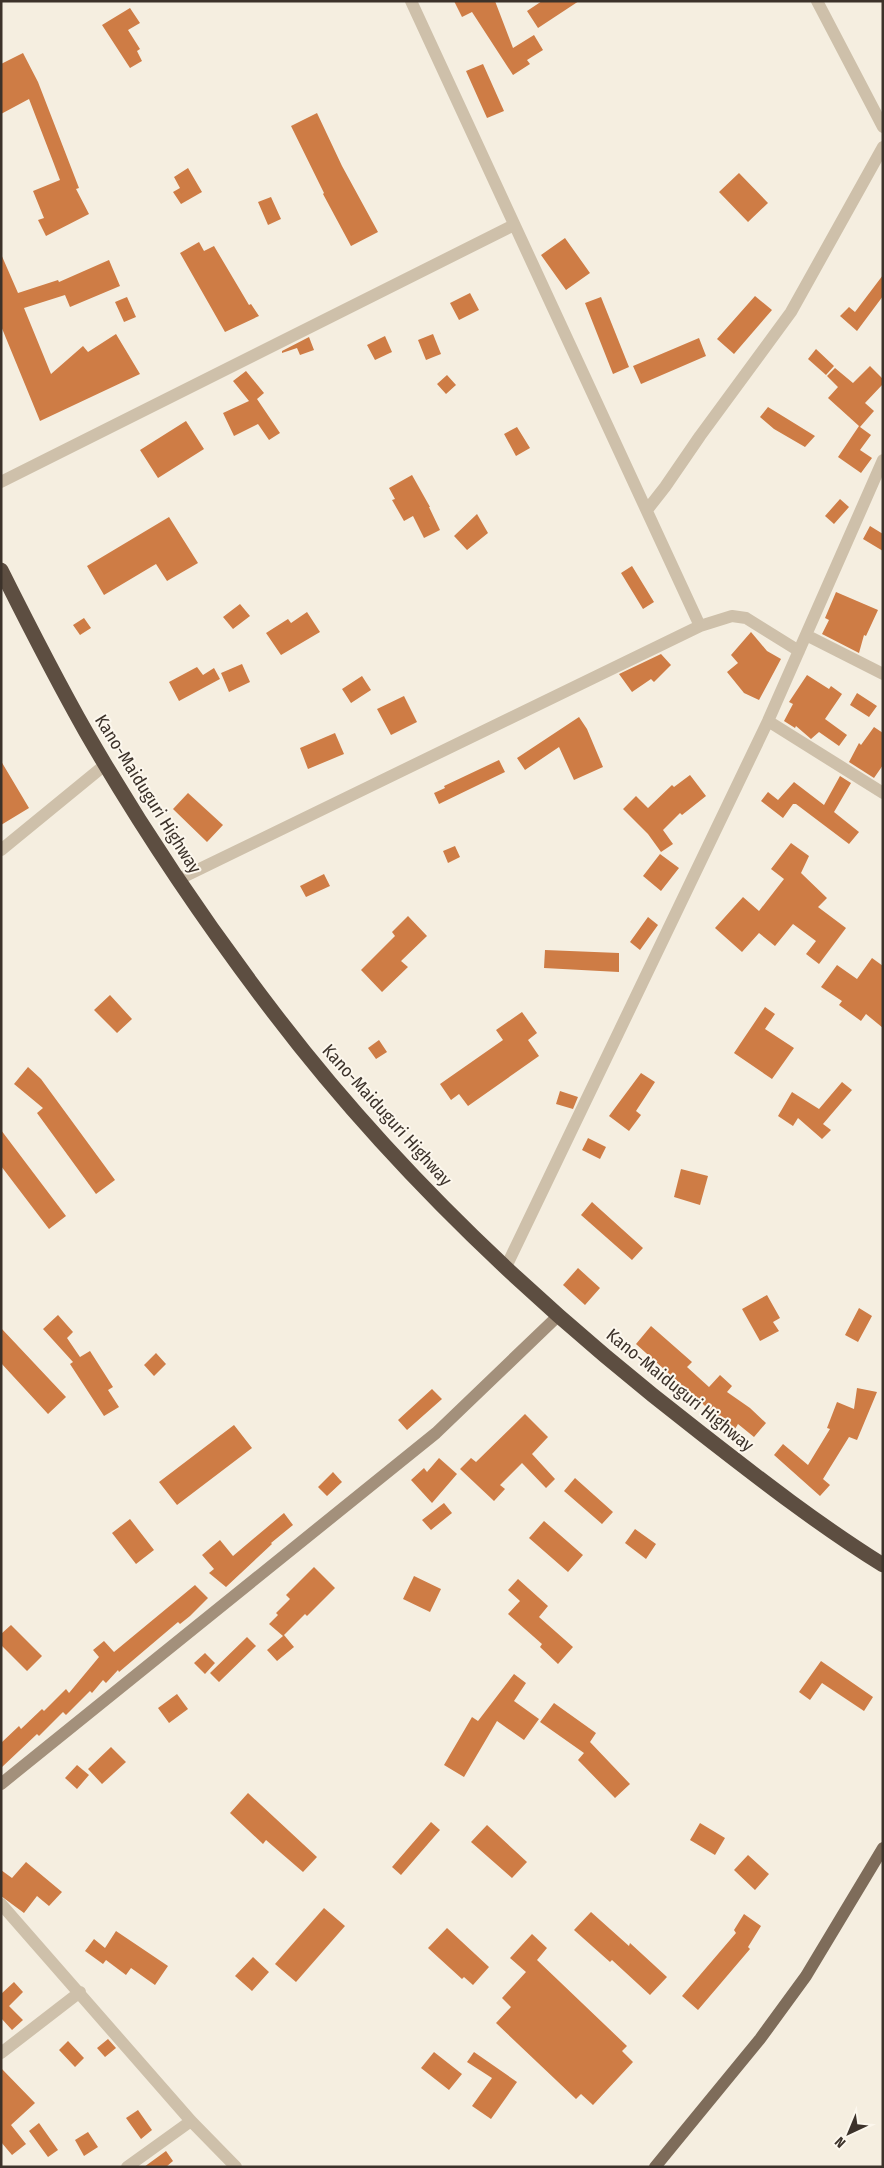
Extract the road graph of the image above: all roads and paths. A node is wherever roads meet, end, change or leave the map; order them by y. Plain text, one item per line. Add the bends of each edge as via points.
1 (411, 1) edge
2 (817, 1) edge
3 (883, 128) edge
4 (883, 147) edge
5 (514, 225) junction
6 (883, 460) edge
7 (1, 482) edge
8 (647, 510) junction
9 (1, 570) edge
10 (700, 626) junction
11 (806, 635) junction
12 (799, 651) junction
13 (883, 674) edge
14 (768, 721) junction
15 (106, 764) junction
16 (883, 794) edge
17 (1, 850) edge
18 (179, 879) junction
19 (506, 1267) junction
20 (559, 1315) junction
21 (883, 1564) edge
22 (1, 1784) edge
23 (883, 1848) edge
24 (1, 1904) edge
25 (80, 1992) junction
26 (1, 2053) edge
27 (191, 2121) junction
28 (127, 2167) edge
29 (236, 2167) edge
30 (655, 2167) edge

1 - 5 street
2 - 3 street
4 - 8 street via 791,312
5 - 7 street
5 - 8 street
6 - 11 street
8 - 10 street
9 - 15 highway, Kano-Maiduguri Highway
10 - 12 street via 732,616 746,618
10 - 18 street
11 - 12 street
11 - 13 street
12 - 14 street
14 - 16 street
14 - 19 street
15 - 17 street
15 - 18 highway, Kano-Maiduguri Highway
18 - 19 highway, Kano-Maiduguri Highway via 274,1014 340,1094 406,1168
19 - 20 highway, Kano-Maiduguri Highway
20 - 21 highway, Kano-Maiduguri Highway via 647,1392 824,1528
20 - 22 street via 436,1433
23 - 30 main road via 806,1976 760,2039
24 - 25 street
25 - 26 street
25 - 27 street
27 - 28 street
27 - 29 street

